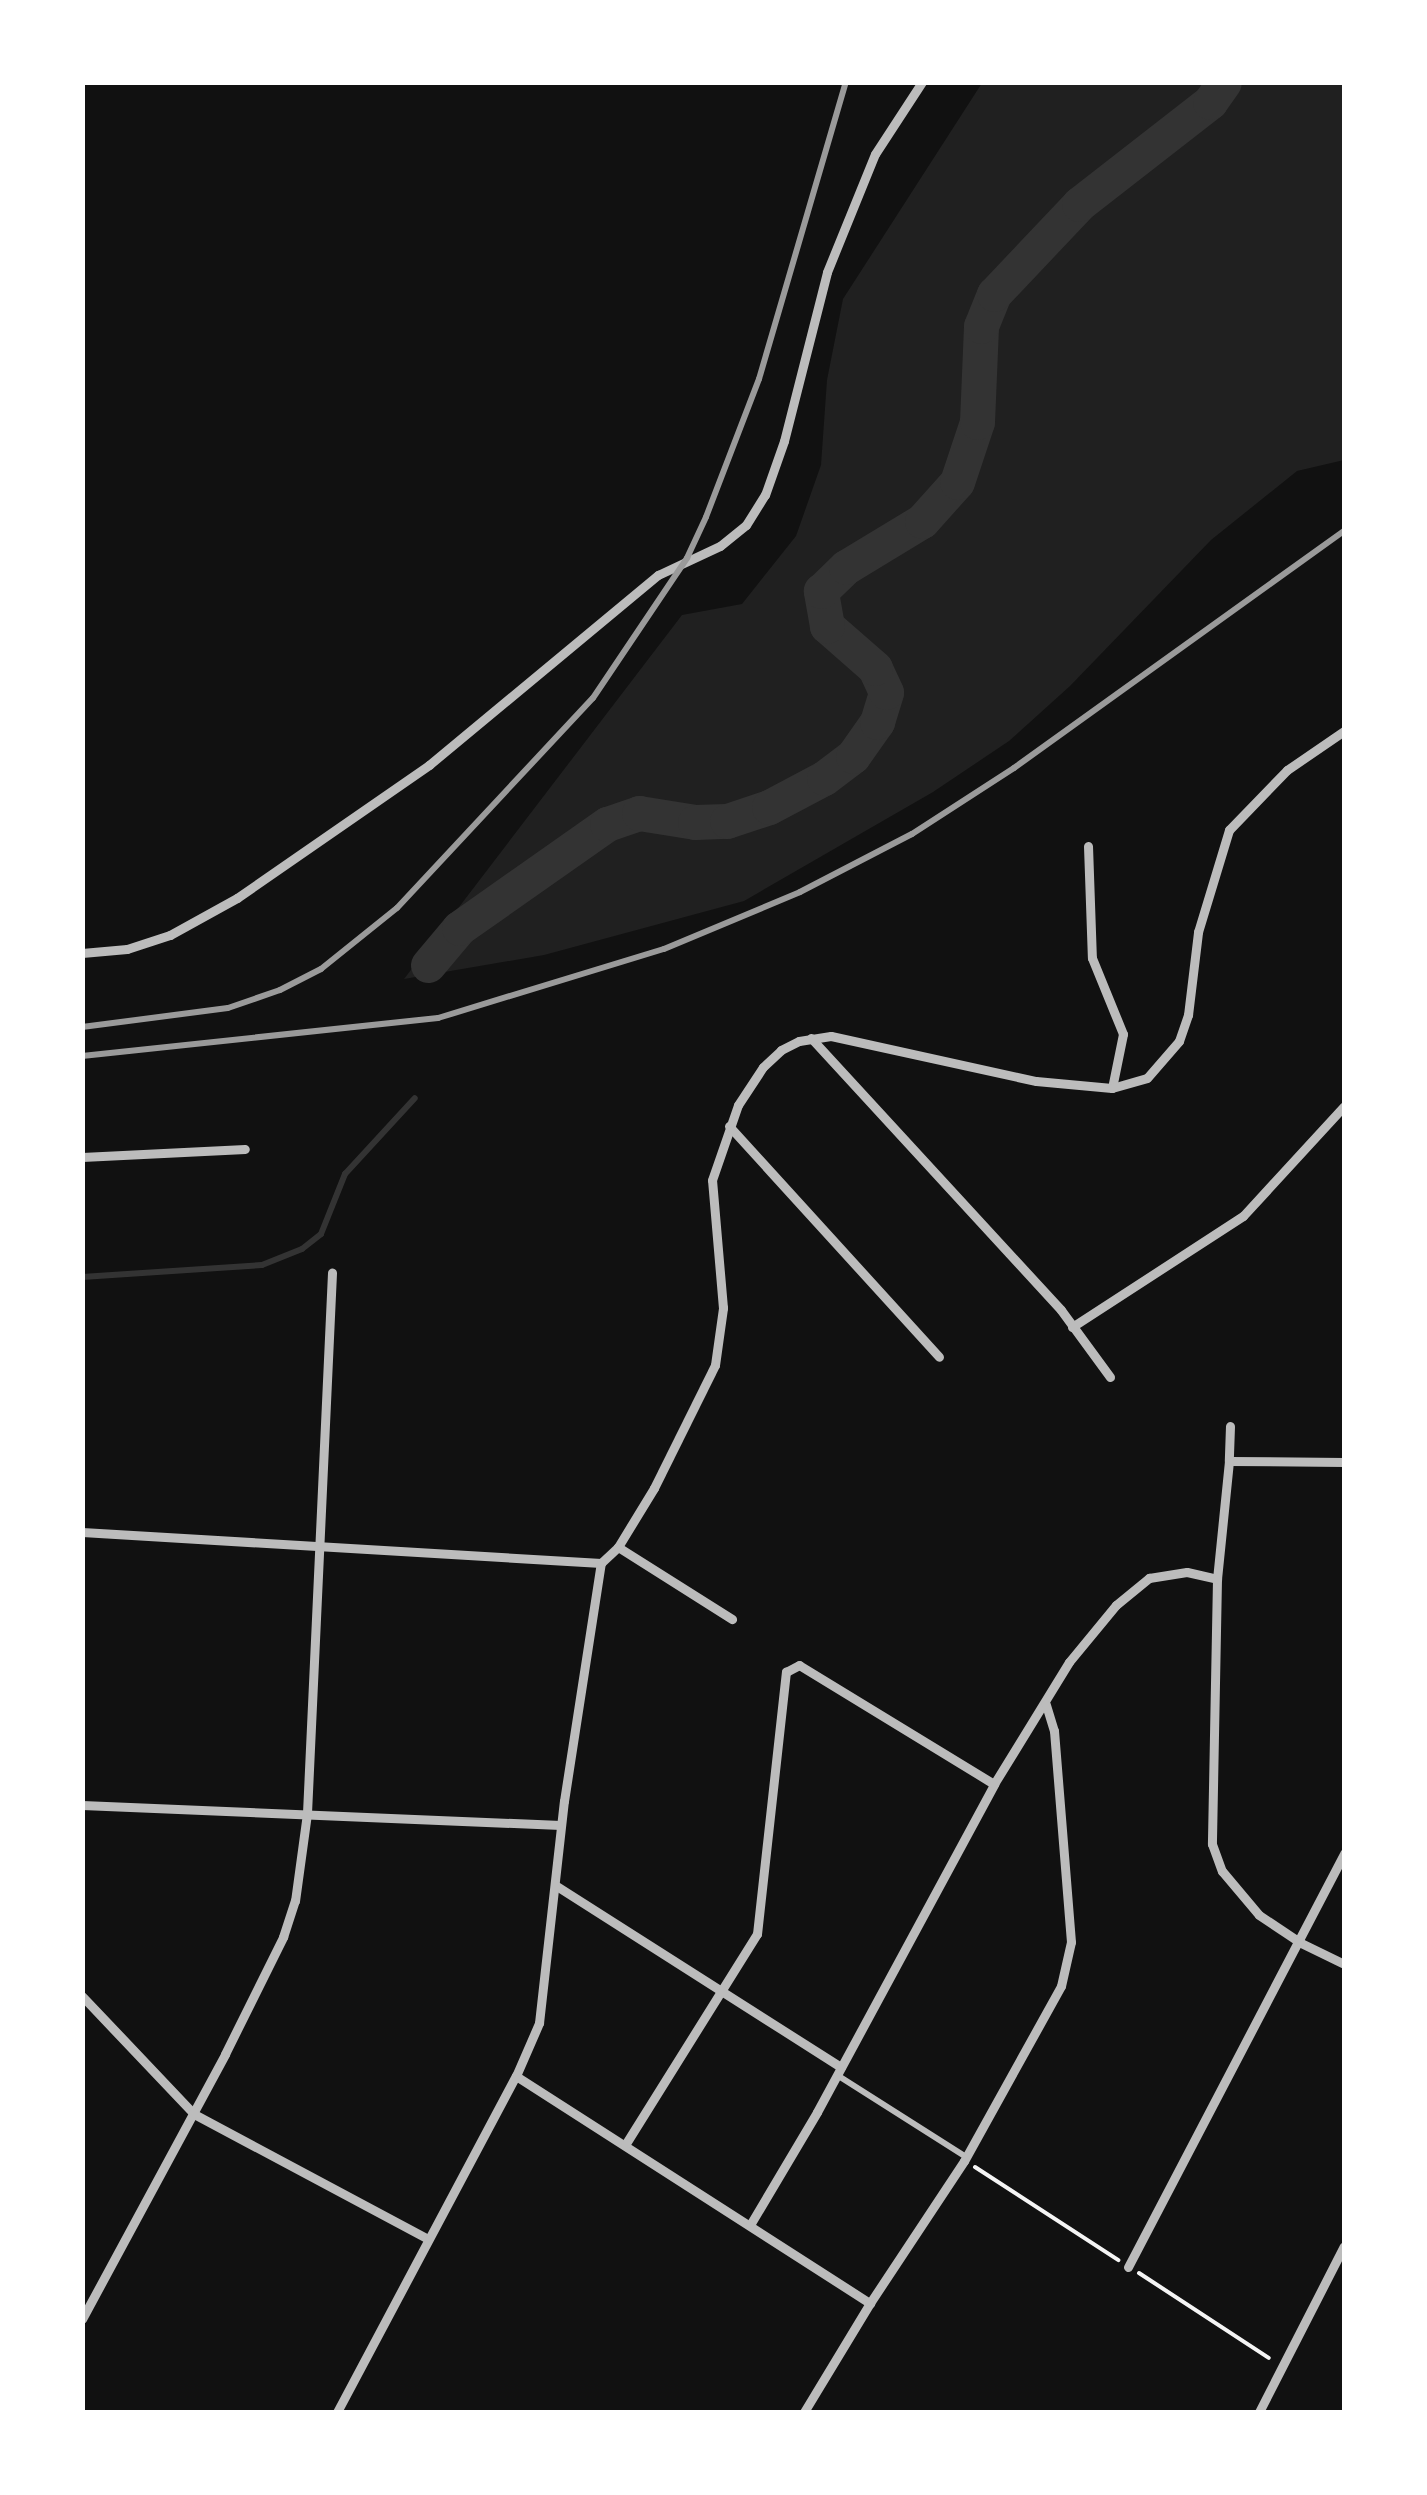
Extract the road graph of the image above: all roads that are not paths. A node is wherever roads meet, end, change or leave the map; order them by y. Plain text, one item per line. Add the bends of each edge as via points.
1 (922, 82) edge
2 (1344, 732) edge
3 (1088, 846) dead end
4 (82, 953) edge
5 (811, 1038) junction
6 (1112, 1088) junction
7 (1344, 1106) edge
8 (729, 1126) junction
9 (245, 1149) dead end
10 (82, 1158) edge
11 (332, 1273) dead end
12 (1072, 1326) junction
13 (939, 1357) dead end
14 (1110, 1377) dead end
15 (1230, 1426) dead end
16 (1229, 1461) junction
17 (1344, 1462) edge
18 (82, 1532) edge
19 (319, 1546) junction
20 (618, 1547) junction
21 (601, 1563) junction
22 (1217, 1578) junction
23 (732, 1620) dead end
24 (1046, 1704) junction
25 (994, 1784) junction
26 (82, 1805) edge
27 (307, 1813) junction
28 (561, 1824) junction
29 (1344, 1853) edge
30 (555, 1886) junction
31 (1300, 1943) junction
32 (1344, 1964) edge
33 (725, 1992) junction
34 (82, 1996) edge
35 (839, 2071) junction
36 (516, 2076) junction
37 (194, 2114) junction
38 (625, 2145) junction
39 (966, 2157) junction
40 (750, 2225) junction
41 (426, 2238) junction
42 (1344, 2246) edge
43 (1128, 2267) dead end
44 (870, 2303) junction
45 (82, 2319) edge
46 (336, 2412) edge
47 (804, 2412) edge
48 (1259, 2412) edge

1 - 4 street via 875,154 827,272 784,441 765,496 746,524 720,546 658,575 430,765 237,898 170,935 127,949
2 - 6 street via 1287,770 1230,830 1198,932 1179,1041 1147,1078
3 - 6 street via 1092,958 1123,1034
5 - 6 street via 852,1038 1036,1081
5 - 8 street via 781,1050 763,1067
5 - 12 street
7 - 12 street via 1243,1216
8 - 13 street
8 - 20 street via 712,1180 722,1308 715,1365
9 - 10 street
11 - 19 street
12 - 14 street
15 - 16 street
16 - 17 street
16 - 22 street
18 - 19 street
19 - 21 street
19 - 27 street
20 - 21 street
20 - 23 street
21 - 28 street
22 - 24 street via 1187,1572 1149,1578 1116,1604 1069,1662
22 - 31 street via 1212,1844 1234,1888
24 - 25 street
24 - 39 street via 1065,1836 1069,1957 1047,2017
25 - 33 street via 799,1665 786,1672 757,1934
25 - 35 street
26 - 27 street
27 - 28 street
27 - 37 street via 300,1876 283,1937
28 - 30 street
29 - 31 street
30 - 33 street
30 - 36 street via 542,2007
31 - 32 street
31 - 43 street
33 - 35 street
33 - 38 street
34 - 37 street
35 - 39 street
35 - 40 street
36 - 38 street
36 - 41 street
37 - 41 street
37 - 45 street
38 - 40 street
39 - 44 street
40 - 44 street
41 - 46 street
42 - 48 street
44 - 47 street

